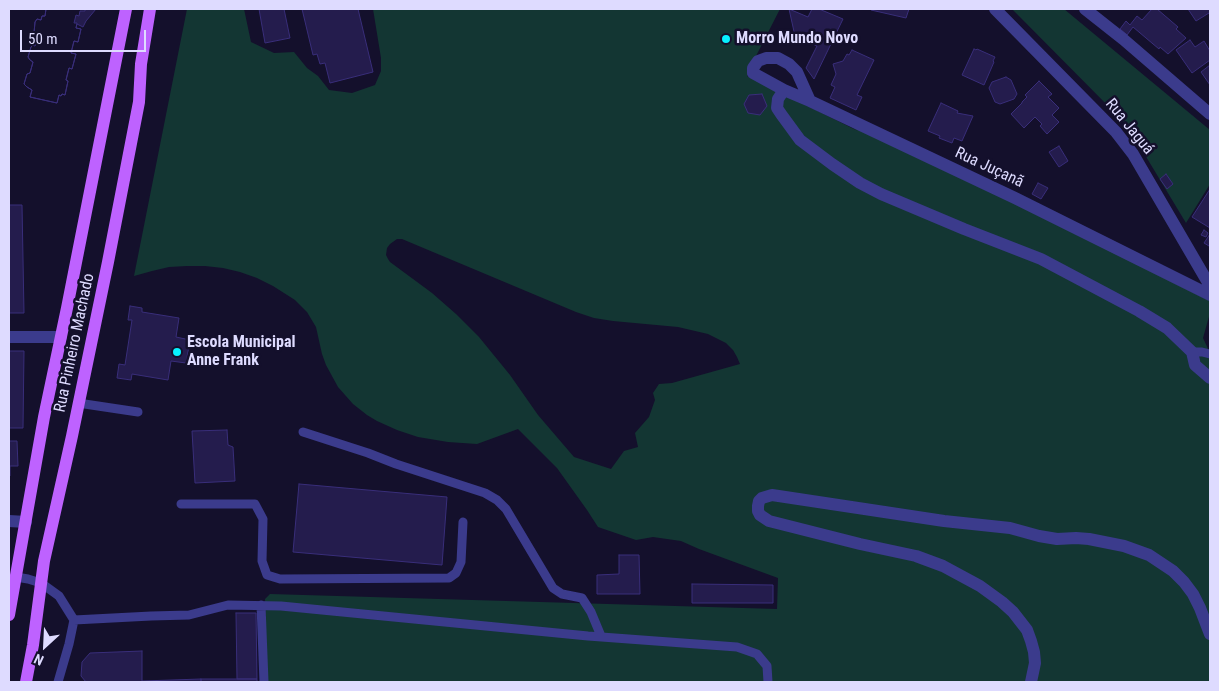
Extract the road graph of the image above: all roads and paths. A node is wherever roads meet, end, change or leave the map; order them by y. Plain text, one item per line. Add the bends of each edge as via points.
1 (126, 9) edge
2 (150, 9) edge
3 (994, 9) edge
4 (1085, 9) edge
5 (784, 90) junction
6 (810, 101) junction
7 (1210, 114) edge
8 (1210, 286) edge
9 (1210, 295) edge
10 (9, 337) edge
11 (61, 338) junction
12 (1192, 352) junction
13 (1210, 354) edge
14 (1210, 378) edge
15 (78, 403) junction
16 (138, 412) dead end
17 (303, 432) dead end
18 (181, 504) dead end
19 (9, 521) edge
20 (26, 522) junction
21 (463, 522) dead end
22 (16, 577) junction
23 (40, 583) junction
24 (261, 605) junction
25 (9, 615) edge
26 (74, 620) junction
27 (1210, 634) edge
28 (601, 636) junction
29 (26, 682) edge
30 (58, 682) edge
31 (264, 682) edge
32 (768, 682) edge
33 (1031, 682) edge

1 - 11 main road, Rua Pinheiro Machado
2 - 15 main road, Rua Pinheiro Machado via 137,112
3 - 8 street, Rua Jaguá via 1116,132 1133,154
4 - 7 street
5 - 6 street, Rua Juçanã
5 - 6 street, Rua Juçanã via 753,73 752,68 758,61 778,58 789,64 797,72
5 - 12 street via 777,108 789,127 800,140 860,183 1041,259 1139,311 1166,328
6 - 9 street, Rua Juçanã
10 - 11 street
11 - 20 main road, Rua Pinheiro Machado
12 - 13 lane
12 - 14 street via 1195,365
15 - 16 lane
15 - 23 main road, Rua Pinheiro Machado
17 - 28 lane via 485,493 497,500 506,509 553,588 562,594 582,598
18 - 21 lane via 255,504 264,519 262,562 267,574 280,579 449,578 456,573 461,562
19 - 20 street
20 - 22 main road, Rua Pinheiro Machado
22 - 23 lane
22 - 25 main road, Rua Pinheiro Machado
23 - 26 lane via 59,596
23 - 29 main road, Rua Pinheiro Machado
24 - 26 lane via 228,605 189,616
24 - 28 lane
24 - 31 lane
26 - 30 lane
27 - 33 street via 1200,608 1184,582 1149,554 1124,546 1090,539 1057,539 1010,528 772,495 759,501 760,516 768,521 916,556 980,586 1013,612 1027,630 1032,640 1035,663
28 - 32 lane via 737,646 757,654 766,666

